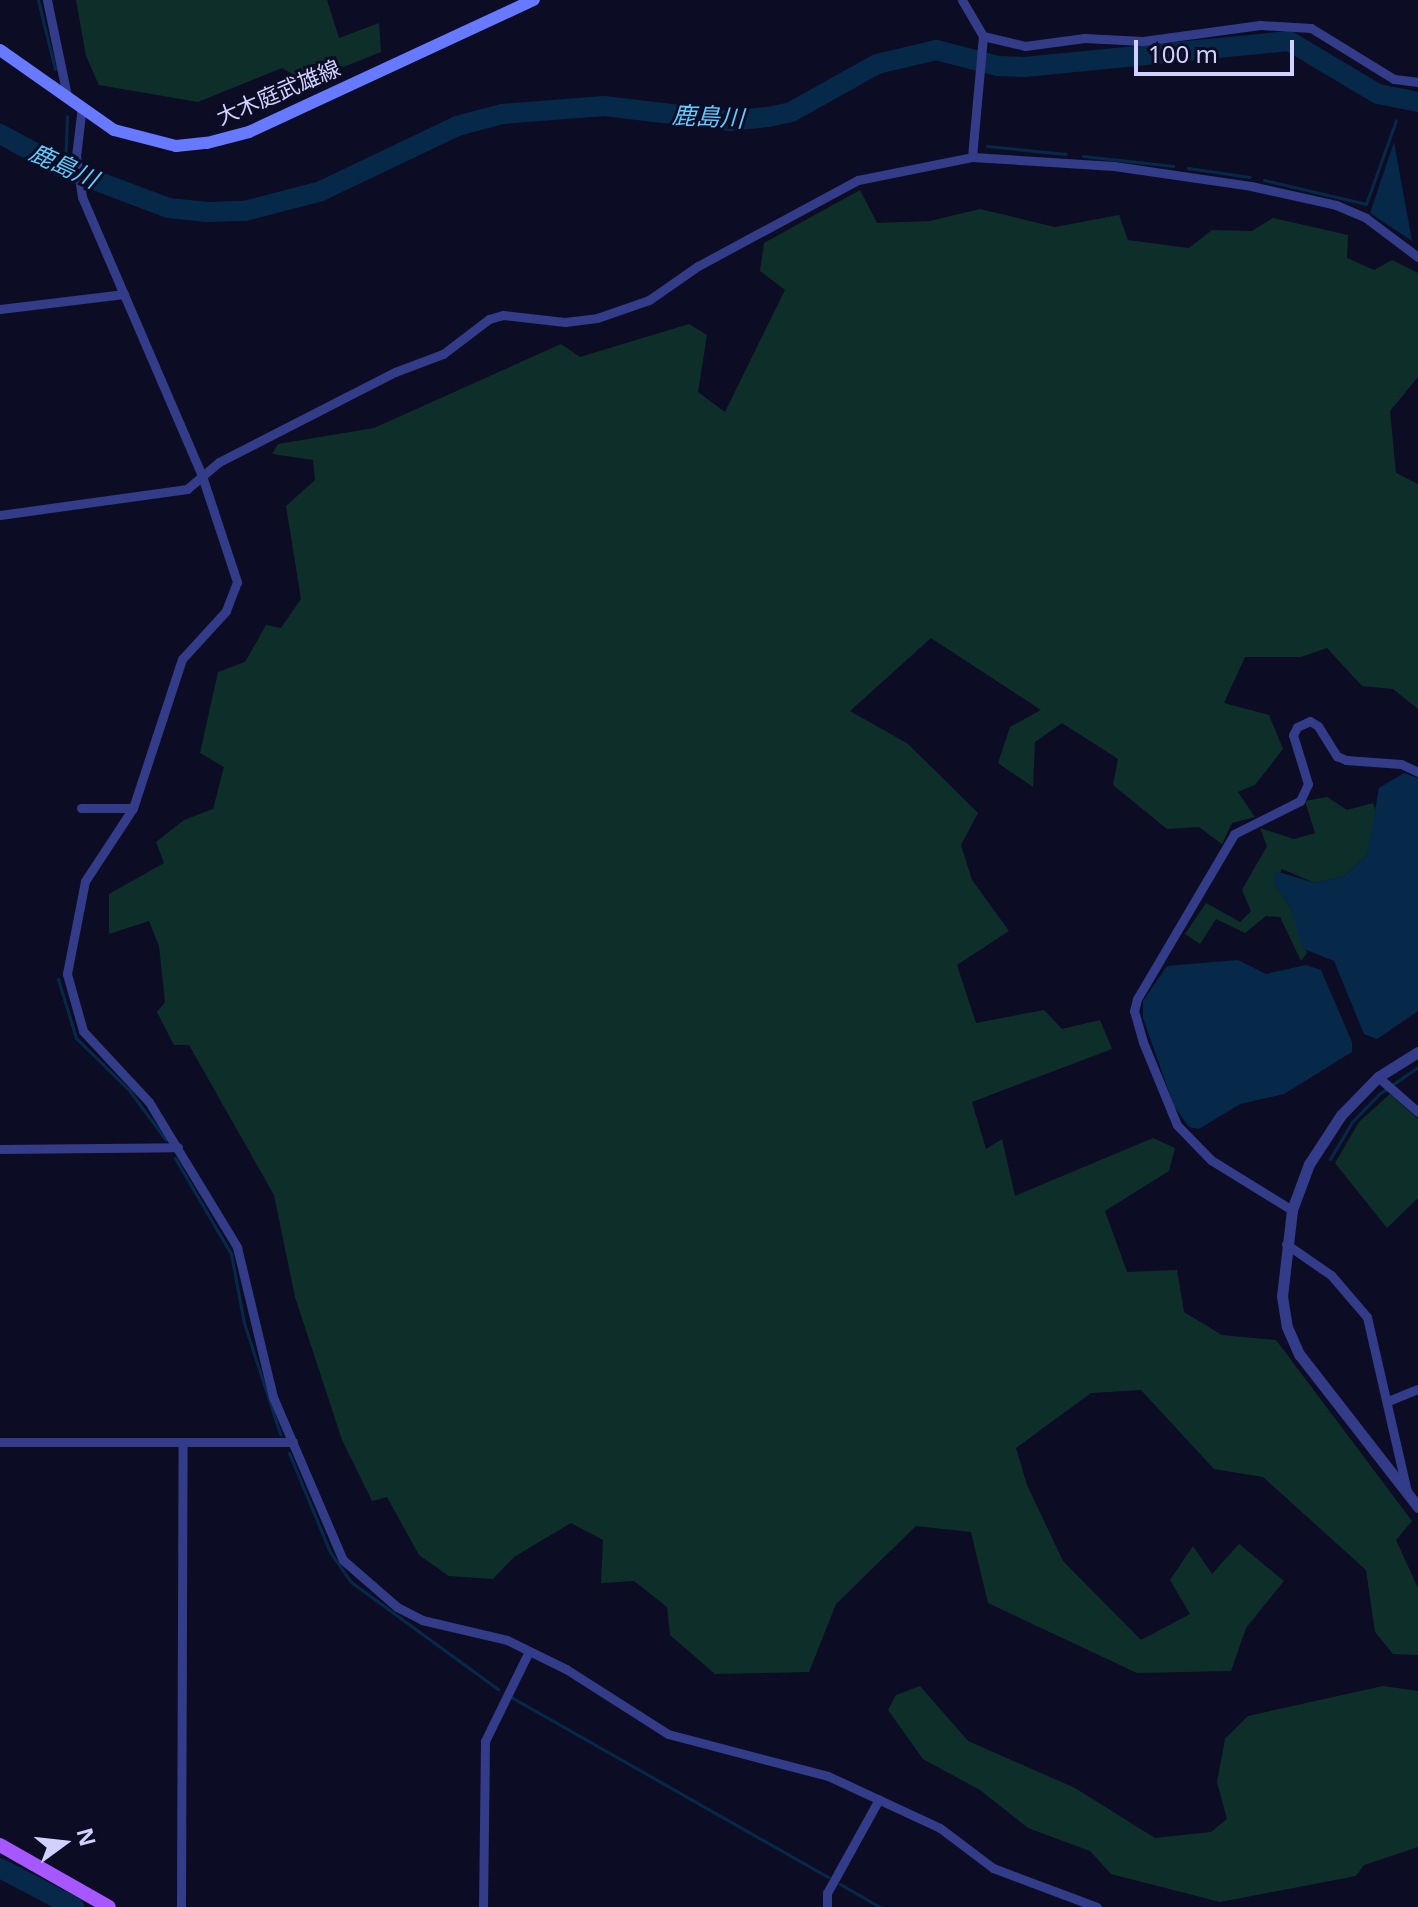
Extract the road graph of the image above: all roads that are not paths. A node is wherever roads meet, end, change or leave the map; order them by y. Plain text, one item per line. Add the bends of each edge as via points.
1 (47, 0) edge
2 (534, 0) edge
3 (962, 0) edge
4 (983, 38) junction
5 (0, 50) edge
6 (1418, 82) edge
7 (67, 96) junction
8 (82, 106) junction
9 (972, 157) junction
10 (1417, 254) edge
11 (124, 294) junction
12 (0, 309) edge
13 (202, 476) junction
14 (0, 515) edge
15 (1418, 772) edge
16 (81, 808) dead end
17 (133, 808) junction
18 (1418, 1052) edge
19 (1378, 1077) junction
20 (1418, 1112) edge
21 (178, 1147) junction
22 (0, 1149) edge
23 (1292, 1210) junction
24 (1286, 1244) junction
25 (1418, 1389) edge
26 (1388, 1401) junction
27 (0, 1442) edge
28 (293, 1442) junction
29 (183, 1443) junction
30 (1407, 1492) junction
31 (1418, 1507) edge
32 (529, 1651) junction
33 (879, 1799) junction
34 (0, 1845) edge
35 (109, 1907) edge
36 (181, 1907) edge
37 (483, 1907) edge
38 (827, 1907) edge
39 (1097, 1907) edge

1 - 7 street
2 - 8 main road, 大木庭武雄線 via 249,132 207,143 144,141 114,130
3 - 4 street
4 - 6 street via 1025,46 1084,38 1143,41 1260,25 1311,28 1394,79
4 - 9 street
5 - 7 main road, 大木庭武雄線
7 - 8 main road, 大木庭武雄線
8 - 11 street via 78,181
9 - 10 street via 1099,165 1251,186 1336,205
9 - 13 street via 858,180 698,266 649,300 597,318 489,319 443,354 395,372
11 - 12 street
11 - 13 street
13 - 14 street via 187,489 154,497
13 - 17 street via 227,544 236,592 226,611 182,659
15 - 23 street via 1401,764 1346,760 1318,726 1310,721 1297,727 1293,735 1308,784 1300,801 1234,834 1137,999 1134,1011 1143,1042 1177,1125 1211,1160
16 - 17 street
17 - 21 street via 85,881 67,974 83,1031 149,1102
18 - 19 street
19 - 20 street
19 - 23 street via 1341,1115 1317,1152
21 - 22 street
21 - 28 street via 237,1247 273,1397
23 - 24 street
24 - 26 street via 1355,1298 1367,1317
24 - 30 street via 1282,1296 1299,1354
25 - 26 street
26 - 30 street
27 - 29 street
28 - 29 street
28 - 32 street via 324,1524 360,1579 422,1620
29 - 36 street
30 - 31 street
32 - 33 street via 668,1734 811,1770
32 - 37 street via 485,1741
33 - 38 street via 827,1893
33 - 39 street via 940,1828 993,1868
34 - 35 main road

